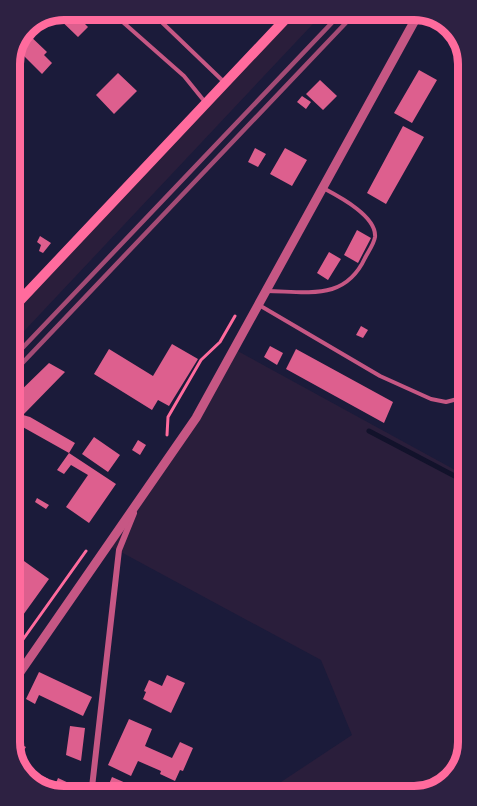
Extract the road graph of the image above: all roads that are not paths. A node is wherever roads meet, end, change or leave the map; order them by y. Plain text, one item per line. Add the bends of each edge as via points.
1 (120, 20) edge
2 (160, 20) edge
3 (284, 20) edge
4 (415, 20) edge
5 (225, 82) junction
6 (206, 103) junction
7 (323, 188) junction
8 (266, 291) junction
9 (20, 301) edge
10 (258, 305) junction
11 (458, 399) edge
12 (139, 501) junction
13 (19, 674) edge
14 (92, 786) edge

1 - 6 lane via 184,76
2 - 5 lane
3 - 5 main road
4 - 7 street
5 - 6 main road
6 - 9 main road
7 - 8 street
7 - 8 lane via 362,213 373,227 375,239 362,264 352,278 329,290
8 - 10 street
10 - 11 lane via 380,376 431,399 446,402
10 - 12 street via 196,418
12 - 13 street
12 - 14 street via 119,550

